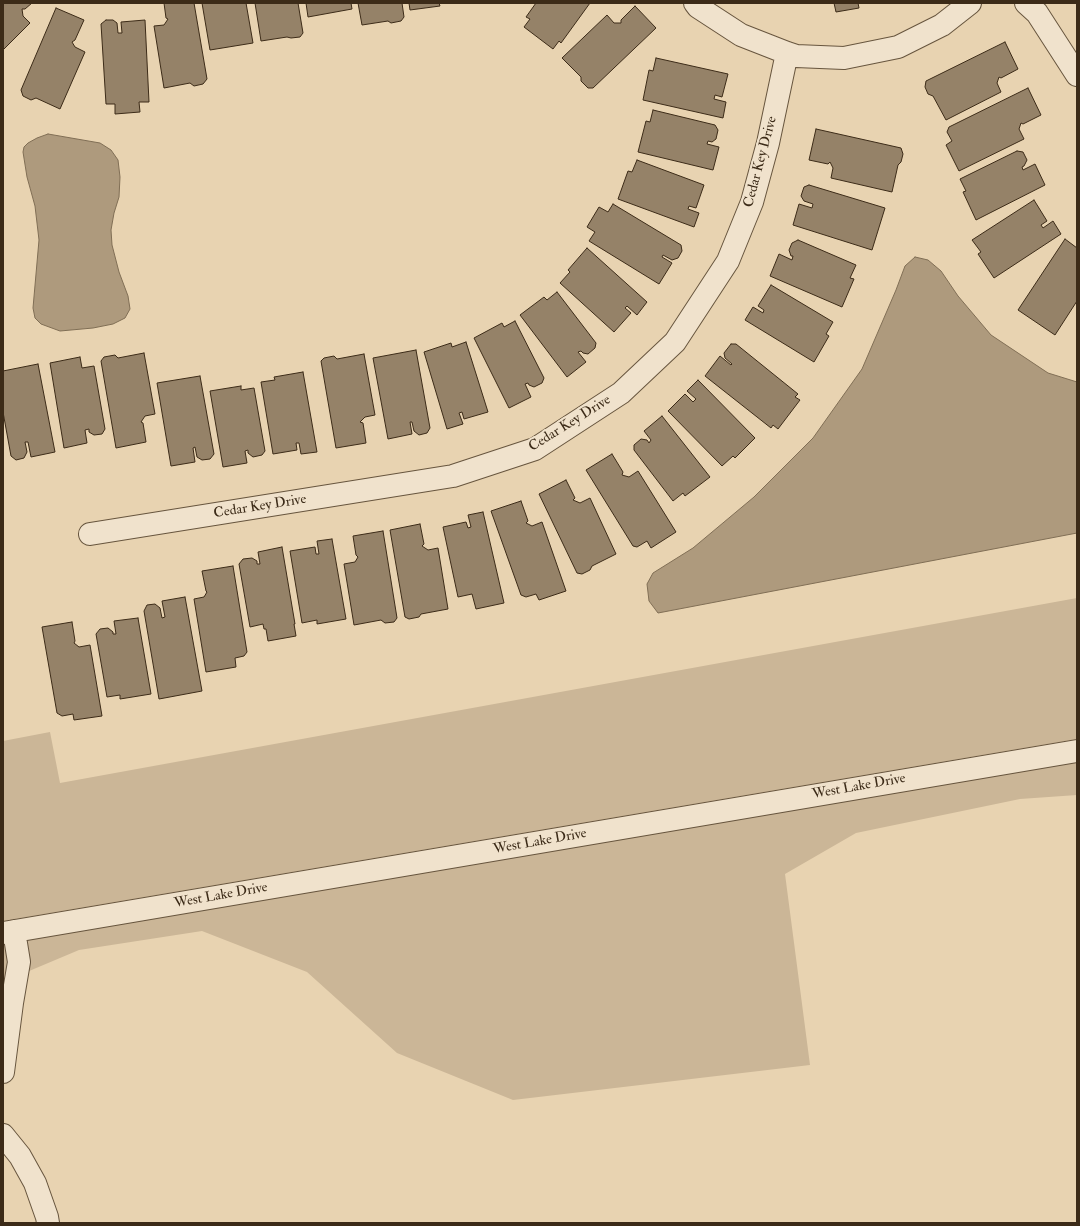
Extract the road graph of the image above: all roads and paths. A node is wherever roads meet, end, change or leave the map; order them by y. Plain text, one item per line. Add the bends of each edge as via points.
1 (694, 3) edge
2 (970, 3) edge
3 (1026, 3) edge
4 (787, 53) junction
5 (1077, 75) edge
6 (90, 534) dead end
7 (1077, 750) edge
8 (8, 932) edge
9 (3, 1072) edge
10 (3, 1135) edge
11 (48, 1223) edge

1 - 4 street via 741,35
2 - 4 street via 942,25 898,47 844,58 796,56
3 - 5 street via 1037,13
4 - 6 street, Cedar Key Drive via 768,143 752,202 728,261 675,342 621,393 535,449 453,476
7 - 8 street, West Lake Drive
8 - 9 street via 19,962
10 - 11 street via 20,1156 34,1183

